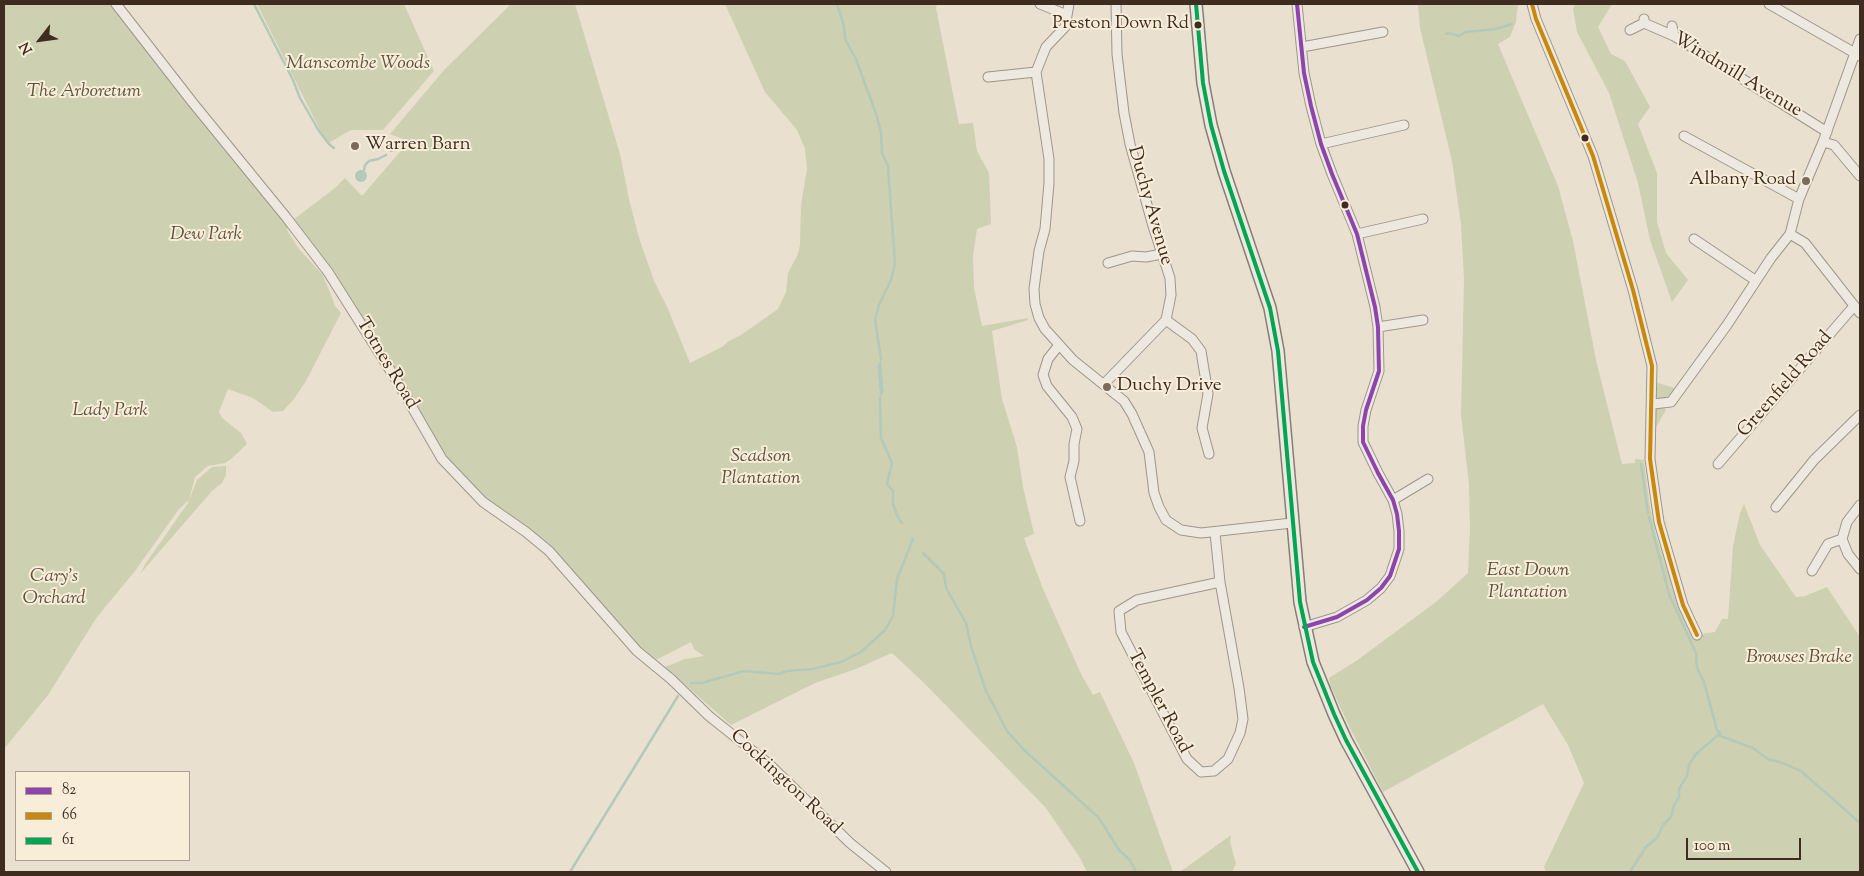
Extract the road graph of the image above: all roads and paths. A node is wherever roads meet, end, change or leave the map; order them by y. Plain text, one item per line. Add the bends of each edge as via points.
1 (116, 4) edge
2 (1040, 4) edge
3 (1069, 4) edge
4 (1116, 4) edge
5 (1196, 4) edge
6 (1297, 4) edge
7 (1532, 4) edge
8 (1769, 4) edge
9 (1067, 15) junction
10 (1672, 26) dead end
11 (1630, 30) dead end
12 (1383, 32) dead end
13 (1674, 36) junction
14 (1860, 39) edge
15 (1302, 47) junction
16 (1858, 55) edge
17 (1036, 72) junction
18 (988, 78) dead end
19 (1404, 125) dead end
20 (1827, 132) junction
21 (1684, 136) dead end
22 (1823, 142) junction
23 (1321, 144) junction
24 (1860, 176) edge
25 (1799, 199) junction
26 (1423, 219) dead end
27 (1357, 234) junction
28 (1790, 234) junction
29 (1694, 239) dead end
30 (1162, 254) junction
31 (1108, 263) dead end
32 (1755, 280) junction
33 (1857, 310) edge
34 (1166, 320) junction
35 (1423, 320) dead end
36 (1378, 327) junction
37 (1059, 345) junction
38 (1104, 384) junction
39 (1652, 404) junction
40 (1860, 415) edge
41 (1209, 454) dead end
42 (1718, 464) dead end
43 (1428, 479) dead end
44 (1393, 500) junction
45 (1860, 505) edge
46 (1776, 507) dead end
47 (1080, 521) dead end
48 (1292, 523) junction
49 (1215, 533) junction
50 (1842, 538) junction
51 (1860, 569) edge
52 (1812, 571) dead end
53 (1220, 582) junction
54 (1304, 627) junction
55 (1697, 635) dead end
56 (686, 693) joint
57 (886, 872) edge
58 (1418, 872) edge

1 - 56 street, Totnes Road via 328,272 442,459 483,502 543,545 637,651
2 - 9 street
3 - 9 street
4 - 30 street, Duchy Avenue via 1117,54 1124,113
5 - 48 street via 1202,83 1211,125 1270,308 1278,351
6 - 15 street
7 - 39 street via 1593,156 1619,238 1652,366
8 - 16 street
9 - 17 street via 1064,27 1046,47
10 - 13 street
11 - 13 street, Windmill Avenue via 1644,20
12 - 15 street
13 - 20 street, Windmill Avenue
14 - 16 street
15 - 23 street via 1304,73
16 - 20 street
17 - 18 street
17 - 37 street via 1049,183 1034,289 1035,304 1044,329
19 - 23 street
20 - 22 street
21 - 25 street
22 - 24 street via 1834,145
22 - 25 street
23 - 27 street
25 - 28 street
26 - 27 street
27 - 36 street
28 - 32 street
28 - 33 street via 1805,243
29 - 32 street
30 - 31 street via 1132,256
30 - 34 street, Duchy Avenue via 1170,278 1171,295
32 - 39 street via 1727,325 1670,402
33 - 42 street, Greenfield Road
34 - 38 street
34 - 41 street via 1192,339 1201,351 1208,394 1202,428
35 - 36 street
36 - 44 street via 1379,371 1366,410 1363,442
37 - 38 street
37 - 47 street via 1048,359 1043,375 1077,429 1070,476
38 - 49 street via 1124,401 1140,431 1149,452 1154,493 1166,520 1180,530
39 - 55 street via 1650,459 1659,522 1683,605
40 - 46 street via 1814,460
43 - 44 street
44 - 54 street via 1399,549 1390,576 1367,600 1337,617
45 - 50 street
48 - 49 street
48 - 54 street
49 - 53 street, Templer Road
50 - 51 street via 1848,554
50 - 52 street via 1828,544
53 - 53 street, Templer Road via 1243,719 1228,758 1214,771 1200,772 1188,759 1121,632 1119,611 1137,600
54 - 58 street via 1313,662 1334,714
56 - 57 street, Cockington Road

